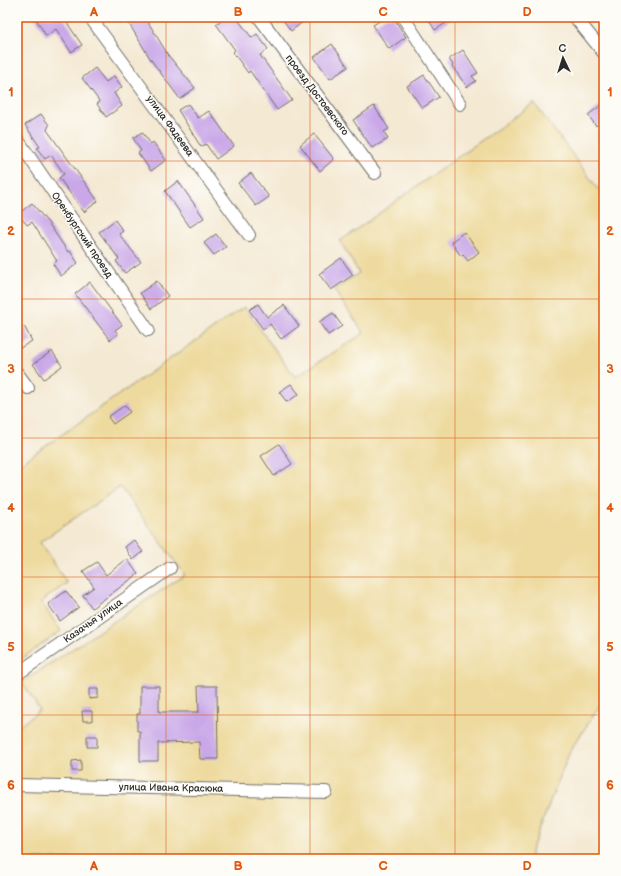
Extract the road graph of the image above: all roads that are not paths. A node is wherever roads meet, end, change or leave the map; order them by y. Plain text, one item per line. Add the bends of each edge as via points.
1 (90, 17) edge
2 (259, 17) edge
3 (403, 17) edge
4 (575, 17) edge
5 (604, 53) edge
6 (460, 104) dead end
7 (17, 139) edge
8 (375, 173) dead end
9 (249, 235) dead end
10 (148, 330) dead end
11 (17, 373) edge
12 (28, 388) dead end
13 (170, 568) dead end
14 (17, 674) edge
15 (17, 785) edge
16 (326, 792) dead end

1 - 9 street, улица Фадеева
2 - 8 street, проезд Достоевского
3 - 6 street
4 - 5 street
7 - 10 street, Оренбургский проезд
11 - 12 street
13 - 14 street, Казачья улица
15 - 16 street, улица Ивана Красюка

